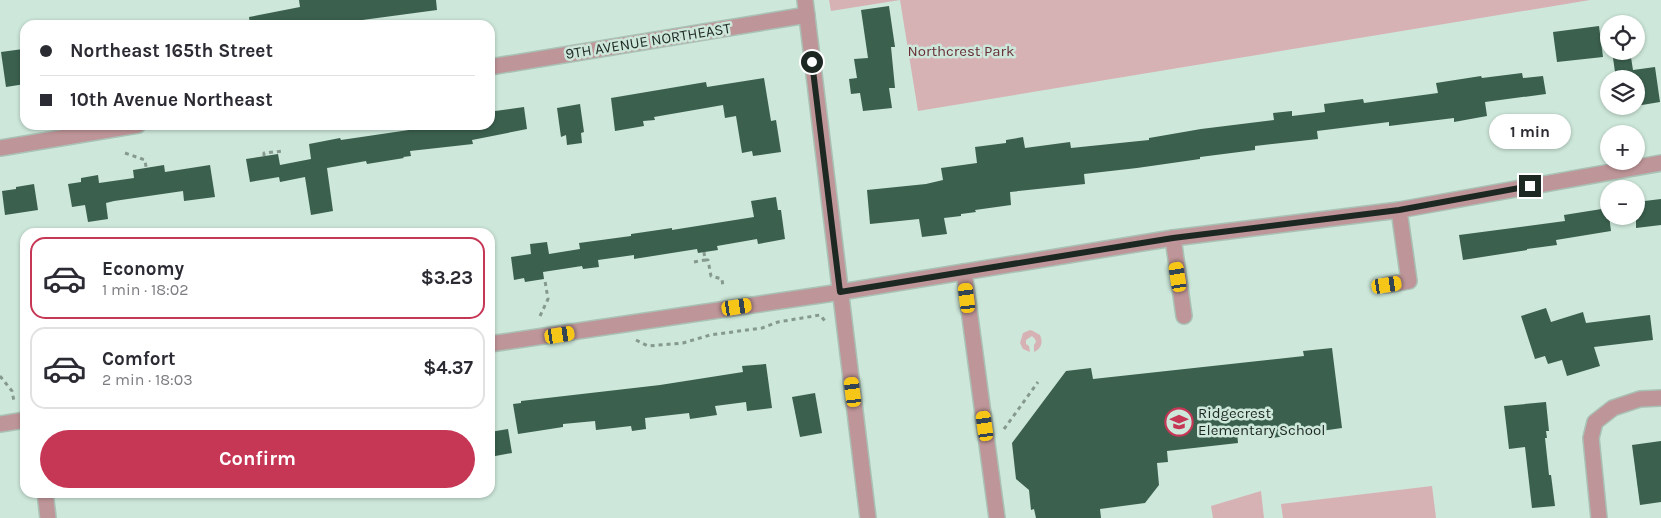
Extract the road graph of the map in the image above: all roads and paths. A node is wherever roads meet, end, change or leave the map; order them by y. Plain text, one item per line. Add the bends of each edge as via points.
1 (806, 7) edge
2 (495, 66) edge
3 (108, 130) edge
4 (0, 148) edge
5 (283, 150) dead end
6 (125, 153) dead end
7 (264, 156) dead end
8 (1661, 163) edge
9 (146, 168) dead end
10 (1399, 210) junction
11 (1173, 238) junction
12 (704, 252) dead end
13 (705, 260) junction
14 (694, 262) dead end
15 (964, 272) junction
16 (545, 280) dead end
17 (1387, 285) dead end
18 (723, 287) dead end
19 (840, 292) junction
20 (540, 316) dead end
21 (1184, 316) dead end
22 (825, 321) dead end
23 (629, 324) junction
24 (495, 343) edge
25 (0, 376) edge
26 (1038, 382) dead end
27 (1661, 398) edge
28 (14, 401) dead end
29 (20, 421) edge
30 (0, 424) edge
31 (1004, 429) dead end
32 (46, 498) edge
33 (48, 518) edge
34 (868, 518) edge
35 (997, 518) edge
36 (1599, 518) edge

1 - 2 street, 9TH AVENUE NORTHEAST
1 - 19 street
3 - 4 street
5 - 7 path via 264,153
6 - 9 path via 145,160
8 - 10 street
10 - 11 street
10 - 17 street via 1409,281
11 - 15 street
11 - 21 street
12 - 13 path
13 - 14 path
13 - 18 path via 708,260 711,276 722,279
15 - 19 street
15 - 35 street
16 - 20 path via 548,299
19 - 23 street
19 - 34 street
22 - 23 path via 820,315 683,343 648,346 631,338
23 - 24 street
25 - 28 path via 12,391
26 - 31 path
27 - 36 street via 1640,399 1613,408 1595,422 1591,438
29 - 30 street
32 - 33 street

